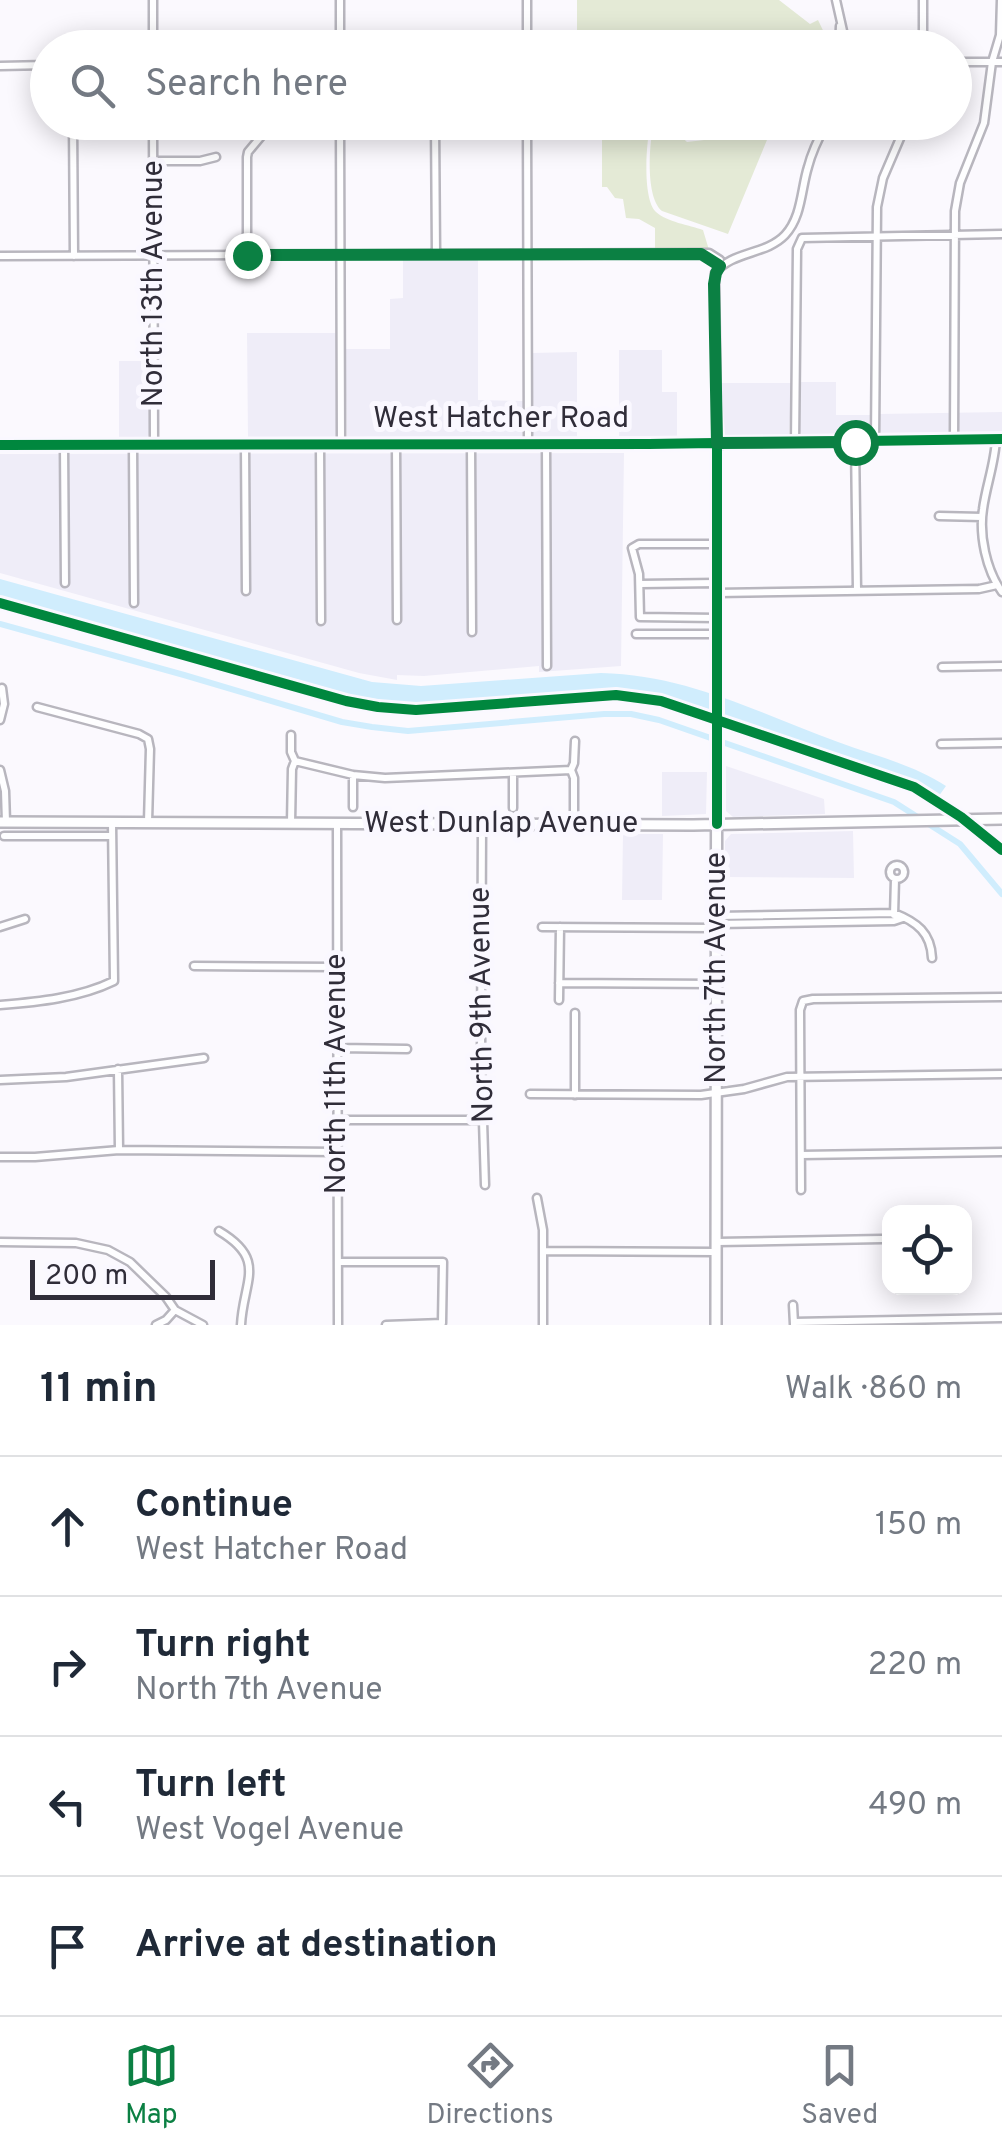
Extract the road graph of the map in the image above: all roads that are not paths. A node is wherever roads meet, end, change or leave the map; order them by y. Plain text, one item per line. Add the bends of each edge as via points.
1 (153, 0) edge
2 (340, 0) edge
3 (527, 0) edge
4 (836, 0) edge
5 (923, 0) edge
6 (1001, 0) edge
7 (153, 30) edge
8 (340, 30) edge
9 (527, 30) edge
10 (838, 30) edge
11 (923, 30) edge
12 (972, 62) edge
13 (992, 62) junction
14 (1002, 62) edge
15 (0, 66) edge
16 (30, 66) edge
17 (73, 140) edge
18 (153, 140) edge
19 (259, 140) edge
20 (340, 140) edge
21 (435, 140) edge
22 (527, 140) edge
23 (819, 140) edge
24 (899, 140) edge
25 (216, 157) dead end
26 (153, 161) junction
27 (954, 234) junction
28 (1002, 234) edge
29 (875, 236) junction
30 (436, 254) junction
31 (528, 254) junction
32 (154, 255) junction
33 (247, 255) junction
34 (341, 255) junction
35 (0, 256) edge
36 (74, 256) junction
37 (720, 266) junction
38 (999, 439) edge
39 (954, 440) junction
40 (875, 441) junction
41 (795, 442) junction
42 (855, 442) junction
43 (717, 443) junction
44 (320, 444) junction
45 (341, 444) junction
46 (396, 444) junction
47 (471, 444) junction
48 (528, 444) junction
49 (546, 444) junction
50 (0, 445) edge
51 (64, 445) junction
52 (134, 445) junction
53 (154, 445) junction
54 (245, 445) junction
55 (939, 516) dead end
56 (982, 517) junction
57 (717, 544) junction
58 (66, 582) dead end
59 (640, 584) junction
60 (717, 588) junction
61 (1000, 589) edge
62 (858, 590) junction
63 (246, 591) dead end
64 (134, 603) dead end
65 (717, 618) junction
66 (397, 620) dead end
67 (321, 621) dead end
68 (472, 632) dead end
69 (636, 634) dead end
70 (717, 634) junction
71 (547, 666) dead end
72 (1002, 666) edge
73 (942, 667) dead end
74 (2, 688) edge
75 (37, 707) dead end
76 (0, 720) edge
77 (291, 735) dead end
78 (575, 741) dead end
79 (1002, 743) edge
80 (941, 744) dead end
81 (295, 761) junction
82 (0, 770) edge
83 (571, 770) junction
84 (513, 773) junction
85 (353, 775) junction
86 (353, 807) dead end
87 (513, 808) dead end
88 (1002, 819) edge
89 (3, 822) edge
90 (112, 822) junction
91 (148, 822) junction
92 (290, 823) junction
93 (337, 824) junction
94 (482, 824) junction
95 (574, 824) junction
96 (716, 824) junction
97 (4, 836) dead end
98 (112, 836) junction
99 (895, 879) dead end
100 (894, 917) junction
101 (25, 919) dead end
102 (717, 923) junction
103 (0, 926) edge
104 (542, 927) dead end
105 (560, 928) junction
106 (932, 958) dead end
107 (194, 966) dead end
108 (338, 966) junction
109 (560, 983) junction
110 (717, 984) junction
111 (1002, 996) edge
112 (560, 1000) dead end
113 (0, 1005) edge
114 (576, 1013) dead end
115 (338, 1048) junction
116 (408, 1049) dead end
117 (204, 1058) dead end
118 (118, 1069) junction
119 (1002, 1074) edge
120 (802, 1076) junction
121 (0, 1080) edge
122 (717, 1092) junction
123 (530, 1094) dead end
124 (575, 1095) junction
125 (338, 1120) junction
126 (482, 1120) junction
127 (118, 1150) junction
128 (338, 1152) junction
129 (1002, 1152) edge
130 (801, 1155) junction
131 (0, 1156) edge
132 (485, 1185) dead end
133 (801, 1190) dead end
134 (537, 1198) dead end
135 (219, 1230) dead end
136 (882, 1240) dead end
137 (0, 1242) edge
138 (716, 1247) junction
139 (544, 1251) junction
140 (338, 1262) junction
141 (793, 1306) dead end
142 (175, 1310) junction
143 (1002, 1318) edge
144 (794, 1324) edge
145 (156, 1325) edge
146 (203, 1325) edge
147 (241, 1325) edge
148 (338, 1325) edge
149 (386, 1325) edge
150 (543, 1325) edge
151 (716, 1325) edge

1 - 7 street
2 - 8 street
3 - 9 street
4 - 10 street
5 - 11 street
6 - 13 street
12 - 13 street
13 - 14 street
13 - 27 street via 984,123 957,196
15 - 16 street
17 - 36 street
18 - 26 street, North 13th Avenue
19 - 33 street via 247,157
20 - 34 street
21 - 30 street
22 - 31 street
23 - 37 street via 787,233
24 - 29 street via 883,178
25 - 26 street
26 - 32 street, North 13th Avenue
27 - 28 street
27 - 29 street
27 - 39 street
29 - 40 street
29 - 41 street via 802,238 797,249
30 - 31 street
30 - 34 street
31 - 37 street via 701,254
31 - 48 street
32 - 33 street
32 - 36 street
32 - 53 street, North 13th Avenue
33 - 34 street
34 - 45 street
35 - 36 street
37 - 43 street, North 7th Avenue via 714,284
38 - 39 street, West Hatcher Road
38 - 56 street
39 - 40 street, West Hatcher Road
40 - 42 street, West Hatcher Road
41 - 42 street, West Hatcher Road
41 - 43 street, West Hatcher Road
42 - 62 street
43 - 49 street, West Hatcher Road
43 - 57 main road, North 7th Avenue
44 - 45 street, West Hatcher Road
44 - 54 street, West Hatcher Road
44 - 67 street
45 - 46 street, West Hatcher Road
46 - 47 street, West Hatcher Road
46 - 66 street
47 - 48 street, West Hatcher Road
47 - 68 street
48 - 49 street, West Hatcher Road
49 - 71 street
50 - 51 street, West Hatcher Road
51 - 52 street, West Hatcher Road
51 - 58 street
52 - 53 street, West Hatcher Road
52 - 64 street, North 13th Avenue
53 - 54 street, West Hatcher Road
54 - 63 street
55 - 56 street
56 - 61 street via 986,554
57 - 59 street via 639,544 632,548
57 - 60 main road, North 7th Avenue
59 - 60 street
59 - 65 street via 640,618
60 - 62 street
60 - 65 main road, North 7th Avenue
61 - 62 street
65 - 70 main road, North 7th Avenue
69 - 70 street
70 - 96 main road, North 7th Avenue
72 - 73 street
74 - 76 street
75 - 91 street via 148,739
77 - 81 street
78 - 83 street
79 - 80 street
81 - 85 street
81 - 92 street
82 - 89 street
83 - 84 street
83 - 95 street
84 - 85 street
84 - 87 street
85 - 86 street
88 - 96 main road, West Dunlap Avenue
89 - 90 main road, West Dunlap Avenue
90 - 91 main road, West Dunlap Avenue
90 - 98 street
91 - 92 main road, West Dunlap Avenue
92 - 93 main road, West Dunlap Avenue
93 - 94 main road, West Dunlap Avenue
93 - 108 street, North 11th Avenue
94 - 95 main road, West Dunlap Avenue
94 - 126 street, North 9th Avenue
95 - 96 main road, West Dunlap Avenue
96 - 102 main road, North 7th Avenue
97 - 98 street
98 - 113 street via 114,981
99 - 100 street
100 - 102 street
100 - 106 street via 904,917 929,939
101 - 103 street
102 - 105 street
102 - 110 main road, North 7th Avenue
104 - 105 street
105 - 109 street
107 - 108 street
108 - 115 street, North 11th Avenue
109 - 110 street
109 - 112 street
110 - 122 main road, North 7th Avenue
111 - 120 street via 803,1001
114 - 124 street
115 - 116 street
115 - 125 street, North 11th Avenue
117 - 118 street
118 - 121 street
118 - 127 street
119 - 120 street
120 - 122 street
120 - 130 street
122 - 124 street
122 - 138 main road, North 7th Avenue
123 - 124 street
125 - 126 street
125 - 128 street, North 11th Avenue
126 - 132 street, North 9th Avenue
127 - 128 street
127 - 131 street
128 - 140 street, North 11th Avenue
129 - 130 street
130 - 133 street
134 - 139 street
135 - 147 street via 244,1250 249,1267
136 - 138 street
137 - 142 street via 108,1250 130,1262
138 - 139 street
138 - 151 main road, North 7th Avenue
139 - 150 street
140 - 148 street, North 11th Avenue
140 - 149 street via 443,1262 442,1322
141 - 144 street
142 - 145 street
142 - 146 street
143 - 144 street

